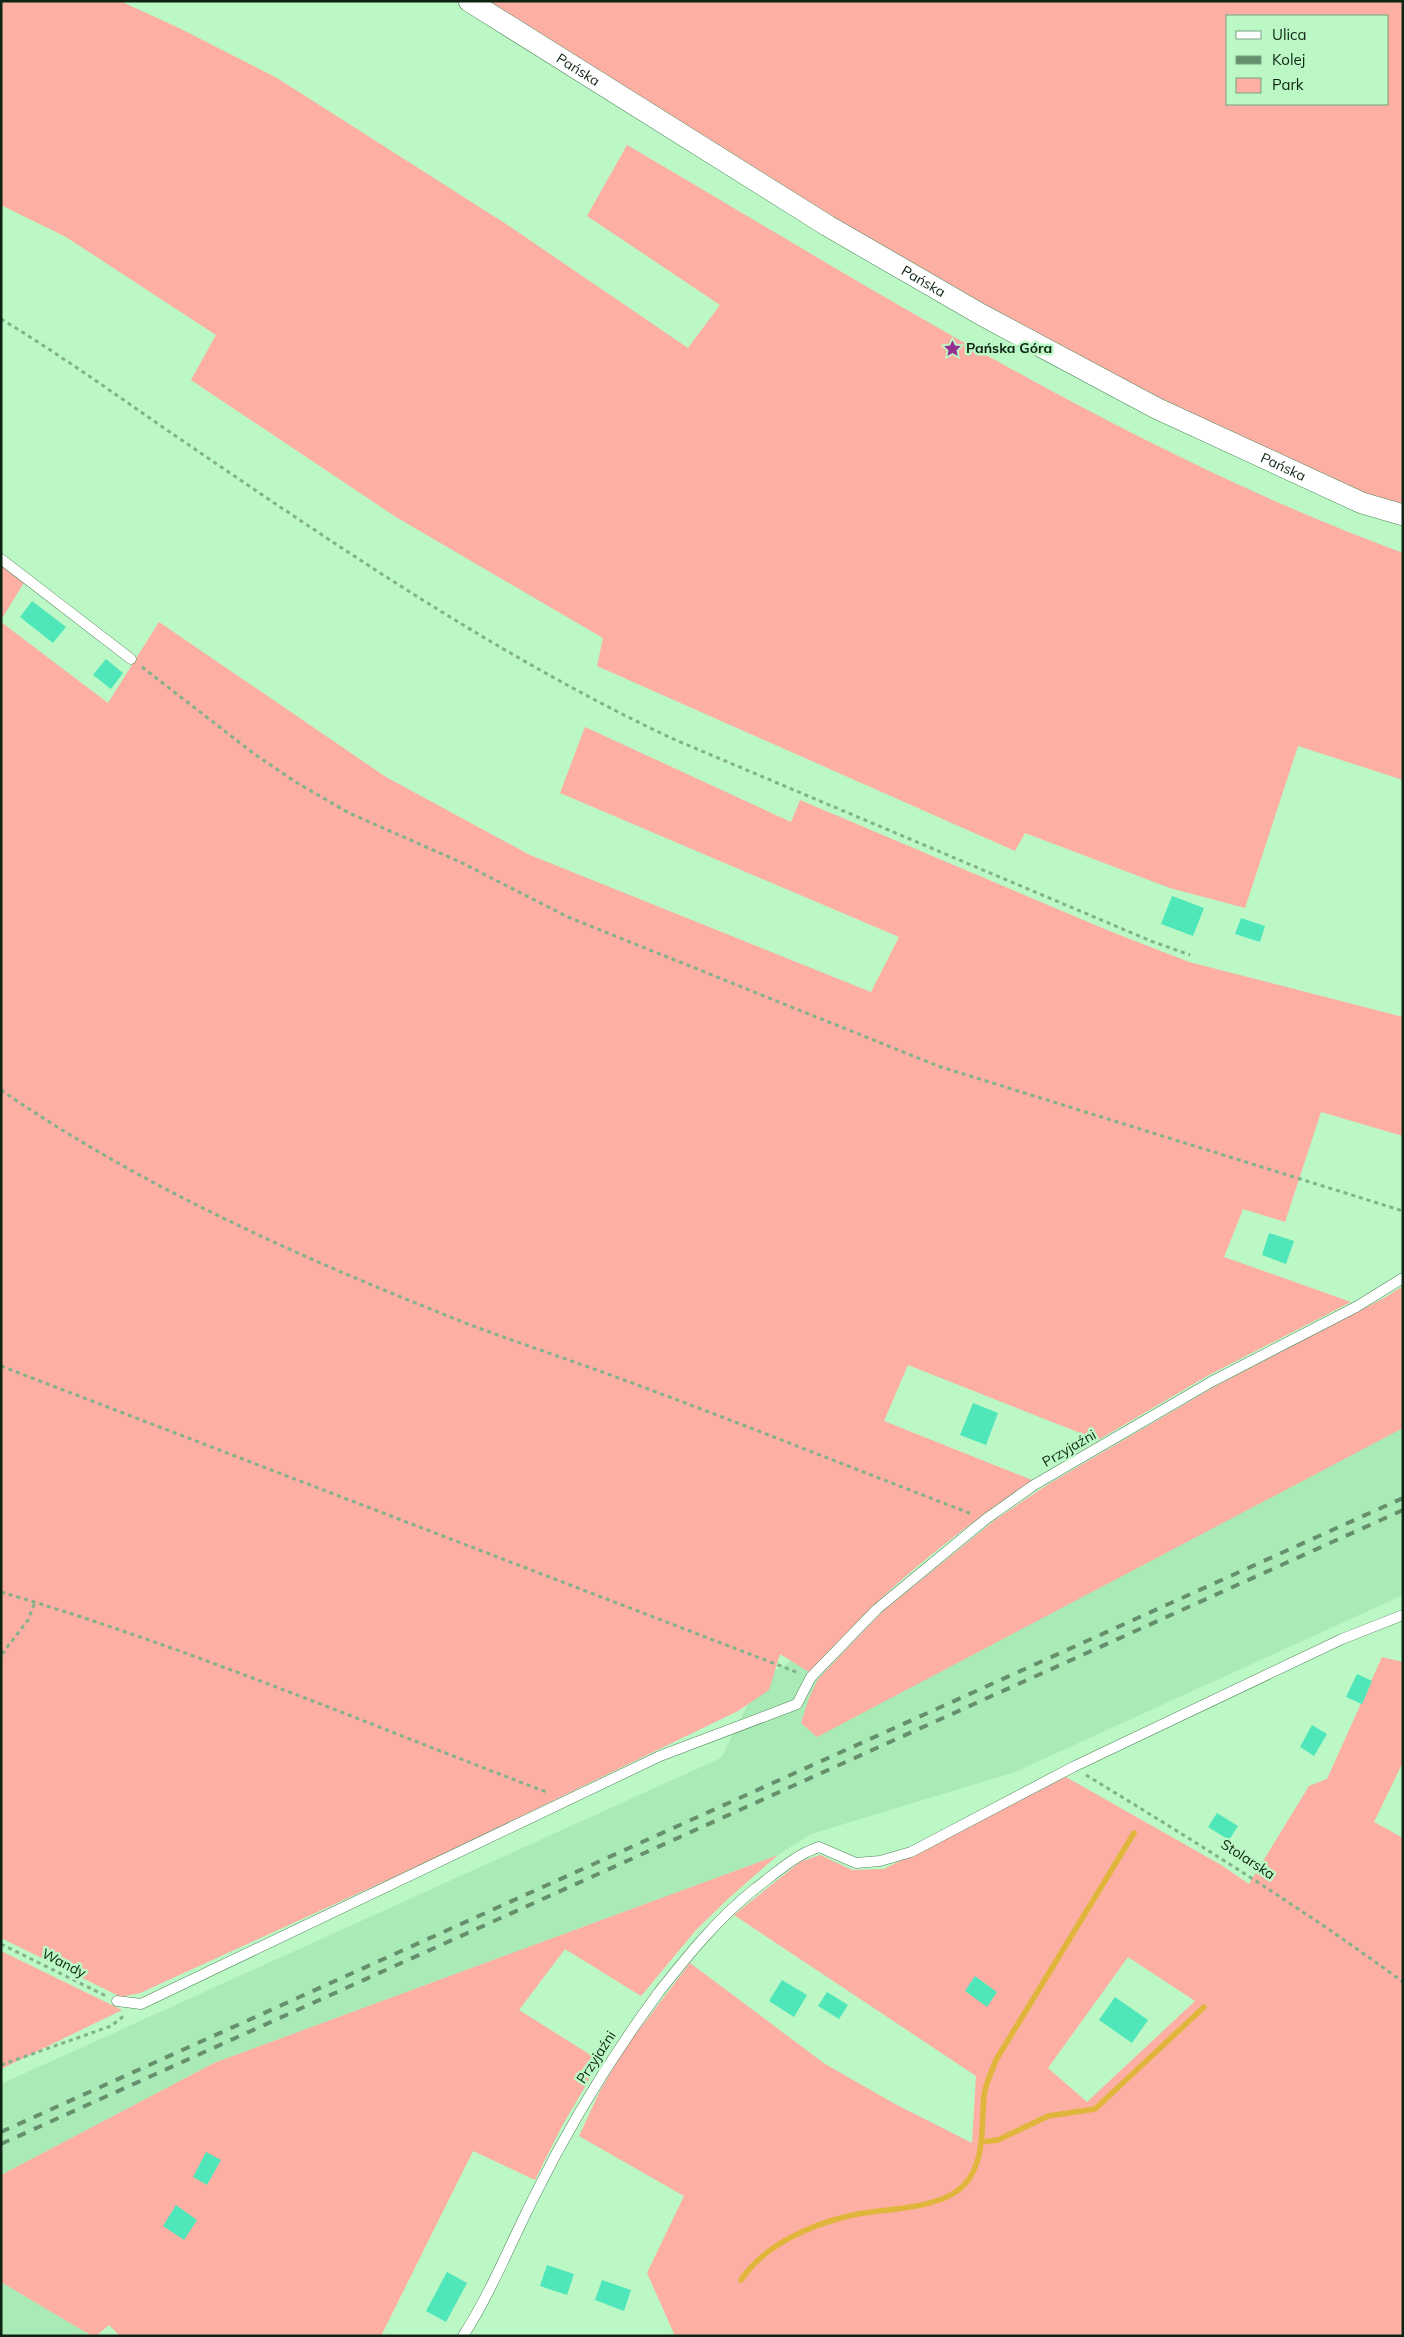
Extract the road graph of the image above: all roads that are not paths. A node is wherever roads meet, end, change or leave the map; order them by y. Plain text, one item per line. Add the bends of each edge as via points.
1 (469, 1) edge
2 (1403, 515) edge
3 (1, 559) edge
4 (131, 659) road end
5 (1403, 1278) edge
6 (1403, 1614) edge
7 (117, 2001) road end
8 (463, 2336) edge

1 - 2 street, Pańska via 828,226 982,315 1156,408 1362,503
3 - 4 lane
5 - 7 lane, Przyjaźni via 1356,1307 1202,1387 1034,1485 986,1519 877,1609 811,1677 797,1704 660,1756 141,2004
6 - 8 lane, Przyjaźni via 1342,1639 1073,1767 911,1852 856,1863 819,1847 801,1853 735,1904 703,1936 621,2044 587,2097 535,2194 480,2310

